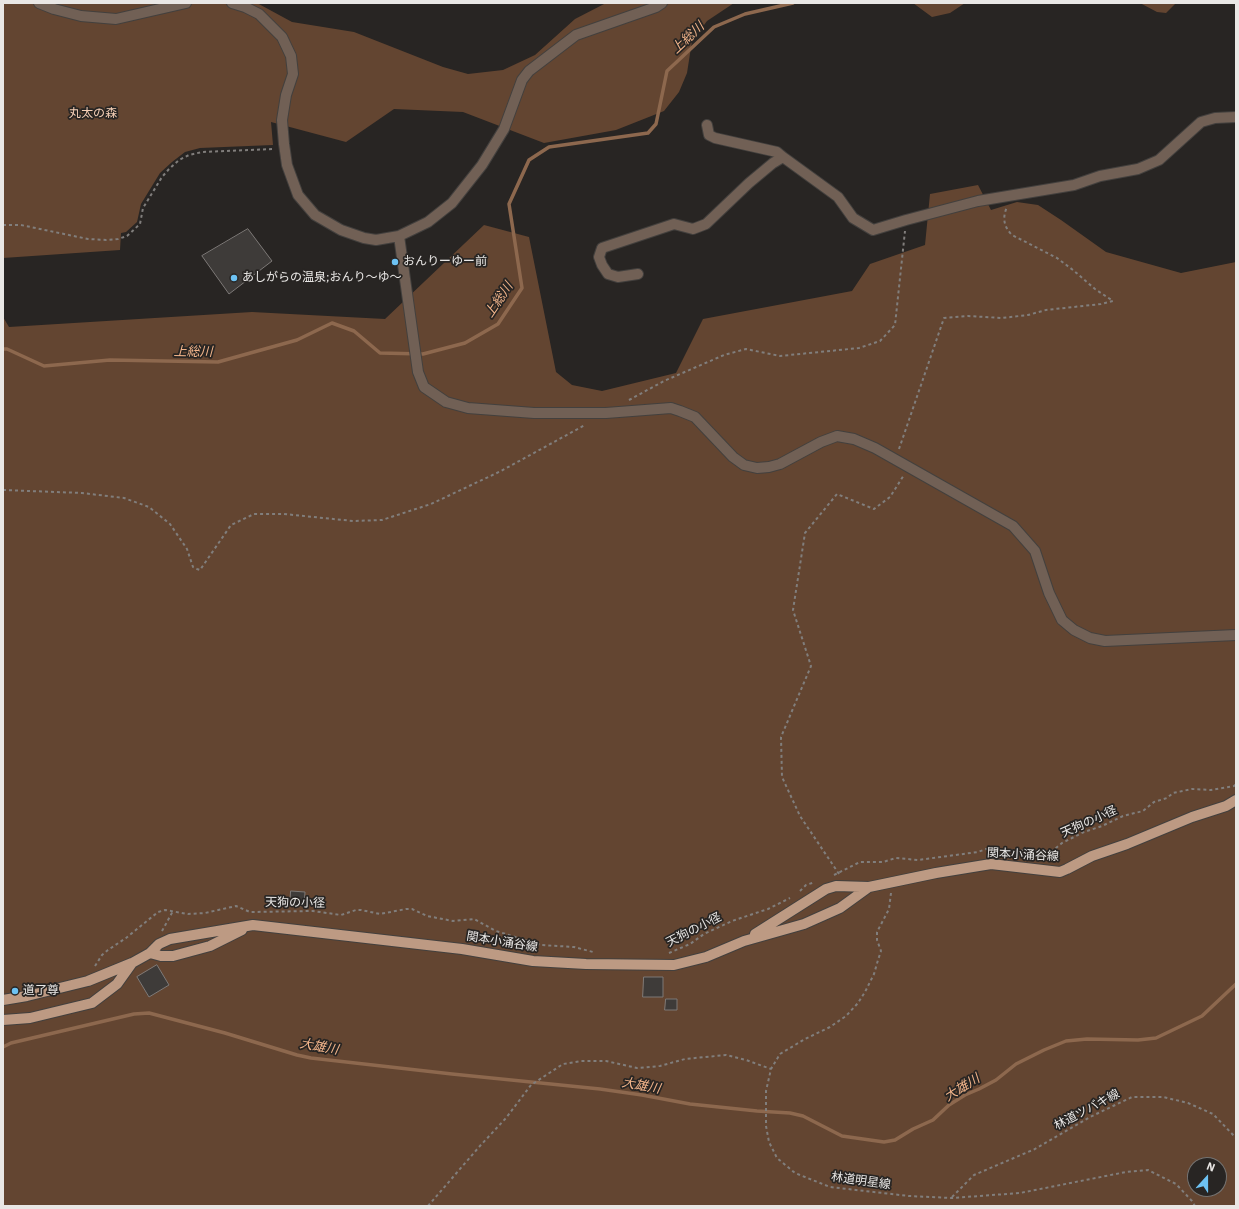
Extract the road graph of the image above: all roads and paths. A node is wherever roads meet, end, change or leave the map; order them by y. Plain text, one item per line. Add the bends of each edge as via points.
1 (39, 3) edge
2 (186, 3) edge
3 (232, 3) edge
4 (662, 3) edge
5 (1236, 117) edge
6 (707, 126) dead end
7 (284, 149) junction
8 (783, 156) junction
9 (1013, 196) junction
10 (906, 220) junction
11 (3, 225) edge
12 (399, 236) junction
13 (638, 274) dead end
14 (625, 402) dead end
15 (586, 424) dead end
16 (895, 459) junction
17 (909, 468) junction
18 (3, 490) edge
19 (1236, 635) edge
20 (1236, 784) edge
21 (1236, 800) edge
22 (838, 873) junction
23 (832, 875) dead end
24 (819, 880) dead end
25 (892, 883) junction
26 (848, 886) junction
27 (869, 887) junction
28 (796, 894) dead end
29 (792, 897) dead end
30 (253, 925) junction
31 (744, 941) junction
32 (150, 953) junction
33 (666, 954) dead end
34 (596, 955) dead end
35 (132, 963) junction
36 (94, 970) dead end
37 (3, 1000) edge
38 (3, 1020) edge
39 (771, 1069) junction
40 (1236, 1138) edge
41 (952, 1198) junction
42 (428, 1206) edge
43 (1195, 1206) edge

1 - 2 street via 81,16 116,19
3 - 7 street via 260,14 282,37 291,56 292,74 282,120
4 - 12 street via 576,35 529,71 522,80 504,129 482,165 452,203 428,222
5 - 9 street via 1201,122 1159,160 1138,169 1100,176 1074,185
6 - 8 street via 709,135 715,138 777,152
7 - 11 path via 202,152 179,160 162,177 143,208 140,224 127,236 118,239 88,239 21,225
7 - 12 street via 286,165 298,195 315,215 341,230 364,238 376,240
8 - 10 street via 838,197 853,218 873,230
8 - 13 street via 749,183 706,224 693,229 674,224 602,248 600,257 608,274 618,277
9 - 10 street via 978,201
9 - 16 path via 1006,210 1006,229 1012,235 1057,258 1113,301 1002,318 944,318
10 - 14 path via 895,325 880,341 859,348 780,356 746,349 724,355 664,381
12 - 16 street via 418,372 424,387 446,402 468,408 534,413 606,413 671,408 694,417 744,465 757,468 780,464 837,436 854,439
15 - 18 path via 501,471 431,504 382,520 353,522 284,514 254,514 231,525 200,570 193,567 187,549 170,524 149,507 124,498 82,493
16 - 17 street
17 - 19 street via 1013,526 1035,551 1049,593 1062,620 1074,630 1090,638 1105,641
17 - 22 path via 890,497 874,510 837,494 805,533 793,610 811,666 781,737 782,777 800,816
20 - 22 path, 天狗の小径 via 1211,790 1192,789 1173,793 1154,802 1143,811 1084,832 1051,852 986,849 918,860 896,858 883,862 860,862
21 - 25 main road, 関本小涌谷線 via 1092,856 1060,872 991,864
22 - 23 path, 天狗の小径
22 - 26 path
24 - 28 path
25 - 27 main road, 関本小涌谷線
25 - 39 path, 林道明星線 via 889,909 877,932 881,951 874,974 861,998 846,1016 836,1023 780,1054
26 - 27 main road, 関本小涌谷線
26 - 31 main road, 関本小涌谷線 via 826,889
27 - 31 main road, 関本小涌谷線 via 840,908 804,924
29 - 33 path, 天狗の小径 via 768,909 732,921
30 - 31 main road, 関本小涌谷線 via 462,949 533,961 647,966 674,965 706,957
30 - 32 main road, 関本小涌谷線 via 170,939 159,944
30 - 32 main road via 210,946 173,956
32 - 35 main road, 関本小涌谷線
34 - 36 path, 天狗の小径 via 574,947 541,945 496,931 474,919 452,920 406,909 380,914 356,910 341,915 313,910 250,912 236,906 199,913 173,910 158,912 108,950
35 - 37 main road, 関本小涌谷線 via 88,981
35 - 38 main road, 関本小涌谷線 via 117,984 92,1003 30,1018
39 - 41 path, 林道明星線 via 766,1091 766,1126 769,1142 777,1158 795,1173 830,1187
39 - 42 path via 726,1055 637,1068 606,1061 563,1064 530,1085 506,1118
40 - 41 path, 林道ツバキ線 via 1212,1114 1188,1104 1163,1096 1132,1097 1090,1117 1035,1149 974,1175
41 - 43 path, 林道明星線 via 1020,1193 1148,1170 1176,1184

